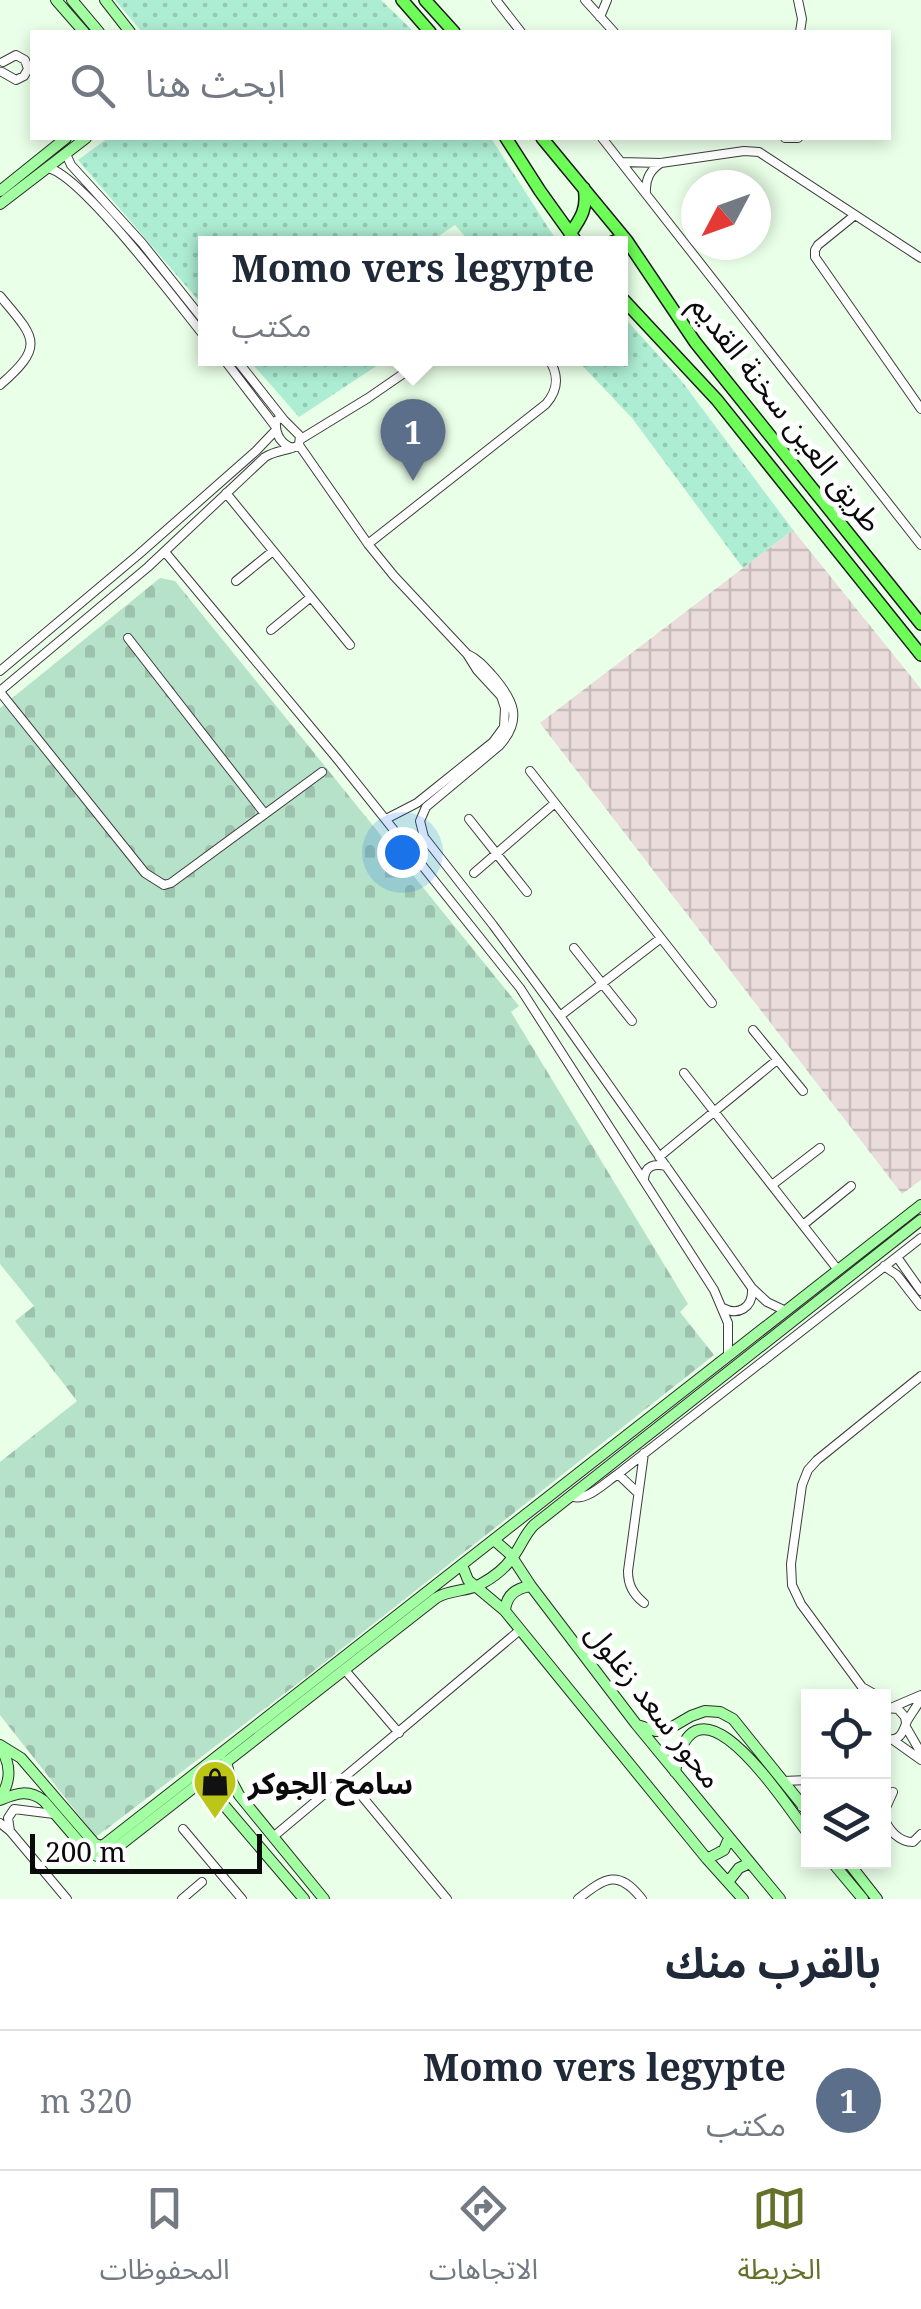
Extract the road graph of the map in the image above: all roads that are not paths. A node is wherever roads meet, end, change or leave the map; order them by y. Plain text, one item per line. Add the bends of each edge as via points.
1 (56, 0) edge
2 (72, 0) edge
3 (105, 0) edge
4 (402, 0) edge
5 (425, 0) edge
6 (496, 0) edge
7 (585, 0) edge
8 (607, 0) edge
9 (798, 0) edge
10 (600, 17) junction
11 (82, 30) edge
12 (97, 30) edge
13 (128, 30) edge
14 (428, 30) edge
15 (452, 30) edge
16 (519, 30) edge
17 (612, 30) edge
18 (800, 30) edge
19 (64, 140) edge
20 (84, 140) edge
21 (507, 140) edge
22 (544, 140) edge
23 (604, 140) edge
24 (759, 140) edge
25 (755, 151) junction
26 (66, 154) junction
27 (621, 162) junction
28 (661, 163) junction
29 (48, 168) junction
30 (583, 186) junction
31 (0, 191) edge
32 (646, 193) junction
33 (0, 204) edge
34 (855, 215) junction
35 (572, 236) edge
36 (575, 236) edge
37 (623, 236) edge
38 (628, 242) edge
39 (921, 258) edge
40 (0, 296) edge
41 (628, 305) edge
42 (198, 312) edge
43 (198, 327) edge
44 (230, 366) edge
45 (241, 366) edge
46 (414, 366) edge
47 (552, 366) edge
48 (0, 385) edge
49 (921, 409) edge
50 (284, 420) junction
51 (276, 429) junction
52 (297, 444) junction
53 (226, 494) junction
54 (161, 534) junction
55 (172, 544) junction
56 (368, 544) junction
57 (921, 545) edge
58 (273, 551) junction
59 (164, 552) junction
60 (138, 555) junction
61 (148, 567) junction
62 (236, 581) dead end
63 (311, 597) junction
64 (921, 624) edge
65 (271, 630) dead end
66 (128, 638) dead end
67 (350, 645) dead end
68 (467, 654) junction
69 (921, 655) edge
70 (0, 671) edge
71 (0, 691) edge
72 (530, 771) dead end
73 (322, 772) dead end
74 (555, 802) junction
75 (412, 806) junction
76 (265, 814) junction
77 (421, 816) junction
78 (386, 819) junction
79 (469, 819) dead end
80 (496, 854) junction
81 (474, 872) dead end
82 (526, 892) dead end
83 (661, 938) junction
84 (574, 948) dead end
85 (602, 984) junction
86 (712, 1002) dead end
87 (560, 1016) junction
88 (632, 1021) dead end
89 (753, 1030) dead end
90 (778, 1060) junction
91 (684, 1073) dead end
92 (803, 1091) dead end
93 (714, 1112) junction
94 (820, 1148) dead end
95 (659, 1157) junction
96 (666, 1166) junction
97 (644, 1180) junction
98 (772, 1185) junction
99 (851, 1186) dead end
100 (921, 1205) edge
101 (921, 1220) edge
102 (802, 1225) junction
103 (921, 1238) edge
104 (897, 1256) junction
105 (884, 1266) junction
106 (838, 1270) junction
107 (752, 1288) junction
108 (921, 1291) edge
109 (921, 1306) edge
110 (722, 1308) junction
111 (786, 1311) junction
112 (728, 1356) junction
113 (921, 1376) edge
114 (644, 1454) junction
115 (618, 1474) junction
116 (638, 1493) junction
117 (570, 1496) junction
118 (494, 1540) junction
119 (512, 1558) junction
120 (462, 1565) junction
121 (532, 1586) junction
122 (476, 1587) junction
123 (644, 1603) dead end
124 (505, 1611) junction
125 (520, 1630) junction
126 (344, 1670) junction
127 (862, 1689) edge
128 (921, 1697) edge
129 (891, 1703) edge
130 (891, 1707) edge
131 (636, 1724) junction
132 (906, 1725) junction
133 (399, 1733) junction
134 (891, 1739) edge
135 (891, 1742) edge
136 (0, 1746) edge
137 (921, 1757) edge
138 (226, 1762) junction
139 (675, 1772) junction
140 (346, 1777) junction
141 (766, 1780) junction
142 (801, 1780) edge
143 (783, 1781) junction
144 (197, 1784) junction
145 (233, 1785) junction
146 (893, 1792) dead end
147 (217, 1797) junction
148 (891, 1797) edge
149 (0, 1799) edge
150 (801, 1803) edge
151 (55, 1814) junction
152 (801, 1816) edge
153 (798, 1821) junction
154 (0, 1823) edge
155 (801, 1825) edge
156 (891, 1828) edge
157 (182, 1829) dead end
158 (10, 1832) junction
159 (921, 1834) edge
160 (273, 1837) junction
161 (730, 1838) junction
162 (707, 1858) junction
163 (750, 1863) junction
164 (838, 1869) edge
165 (853, 1869) edge
166 (202, 1882) dead end
167 (728, 1882) junction
168 (67, 1899) edge
169 (182, 1899) edge
170 (242, 1899) edge
171 (304, 1899) edge
172 (324, 1899) edge
173 (448, 1899) edge
174 (578, 1899) edge
175 (642, 1899) edge
176 (743, 1899) edge
177 (780, 1899) edge
178 (862, 1899) edge
179 (877, 1899) edge

1 - 11 main road
2 - 12 main road
3 - 13 main road
4 - 14 main road
5 - 15 main road
6 - 16 street
7 - 10 street
8 - 10 street
9 - 18 street
10 - 17 street
19 - 31 main road
20 - 26 main road
21 - 35 main road
22 - 30 main road, طريق العين سخنة القديم
23 - 27 street
24 - 25 street
25 - 28 street
25 - 34 street
26 - 29 main road
26 - 42 street
27 - 28 street
27 - 32 street
28 - 32 street via 650,173
29 - 33 main road
29 - 43 street via 68,178 110,222
30 - 36 main road via 586,207
30 - 37 main road, طريق العين سخنة القديم
32 - 57 street
34 - 39 street
34 - 49 street via 818,245 815,257
38 - 64 main road, طريق العين سخنة القديم via 696,342
40 - 48 street via 26,327 30,350
41 - 69 main road, طريق العين سخنة القديم via 717,400
44 - 51 street
45 - 50 street
46 - 52 street
47 - 56 street via 557,376 550,399
50 - 51 street
50 - 52 street
51 - 52 street via 284,443
51 - 54 street
52 - 53 street via 265,457
52 - 56 street
53 - 55 street
53 - 58 street
54 - 55 street
54 - 60 street
55 - 59 street
56 - 68 street
58 - 62 street
58 - 63 street
59 - 61 street
59 - 78 street
60 - 61 street
60 - 70 street
61 - 71 street
63 - 65 street
63 - 67 street
66 - 76 street
68 - 75 street via 501,696 504,726
68 - 77 street via 509,694 512,725
71 - 76 street via 145,873 164,886
72 - 74 street
73 - 76 street
74 - 80 street
74 - 83 street
75 - 77 street
75 - 78 street
77 - 87 street via 424,836
78 - 97 street via 520,988
79 - 80 street
80 - 81 street
80 - 82 street
83 - 85 street
83 - 86 street
84 - 85 street
85 - 87 street
85 - 88 street
87 - 95 street
89 - 90 street
90 - 92 street
90 - 93 street
91 - 93 street
93 - 95 street
93 - 98 street
94 - 98 street
95 - 96 street
96 - 97 street via 650,1166
96 - 107 street
97 - 110 street
98 - 102 street
99 - 102 street
100 - 106 main road
101 - 117 main road
102 - 106 street
103 - 104 street
104 - 105 street
104 - 108 street
105 - 109 street
105 - 114 street
106 - 111 main road
107 - 110 street via 746,1308
107 - 111 street
110 - 112 street
111 - 112 main road
112 - 118 main road
113 - 127 street via 816,1460 802,1485 792,1585
114 - 115 street
114 - 116 street
115 - 116 street
115 - 117 street via 584,1498
116 - 123 street via 628,1580
117 - 119 main road via 530,1528
118 - 119 main road, محور سعد زغلول
118 - 120 main road
119 - 121 main road, محور سعد زغلول
119 - 122 main road
120 - 122 main road, محور سعد زغلول
120 - 136 main road via 103,1846 94,1844 21,1758
121 - 124 main road via 513,1592
121 - 131 main road, محور سعد زغلول
122 - 124 main road, محور سعد زغلول
122 - 126 main road via 440,1595
124 - 125 main road, محور سعد زغلول
125 - 133 street
125 - 162 main road, محور سعد زغلول
126 - 133 street
126 - 138 main road
128 - 129 street
128 - 132 street
130 - 132 street
131 - 139 main road, محور سعد زغلول
131 - 143 main road via 662,1731 696,1714 720,1712
132 - 134 street
132 - 137 street
133 - 140 street
135 - 137 street
136 - 149 main road via 9,1768
138 - 144 main road
138 - 145 main road
139 - 141 main road via 682,1745 706,1729 734,1743
139 - 161 main road, محور سعد زغلول
140 - 160 street
140 - 173 street
141 - 143 street
141 - 153 main road
142 - 143 street
143 - 150 main road
144 - 147 main road
144 - 151 main road via 101,1856 87,1851
145 - 147 main road via 222,1786
145 - 160 main road
146 - 148 street
147 - 171 main road
149 - 151 main road via 28,1793
151 - 158 street via 14,1809
152 - 153 street
153 - 155 main road
154 - 158 street
156 - 159 street via 902,1840 913,1842
157 - 170 street
158 - 168 street
160 - 172 main road
161 - 162 main road
161 - 163 main road, محور سعد زغلول
162 - 167 main road, محور سعد زغلول
163 - 167 main road
163 - 177 main road, محور سعد زغلول
164 - 178 main road
165 - 179 main road
166 - 169 street
167 - 176 main road, محور سعد زغلول
174 - 175 street via 616,1879

